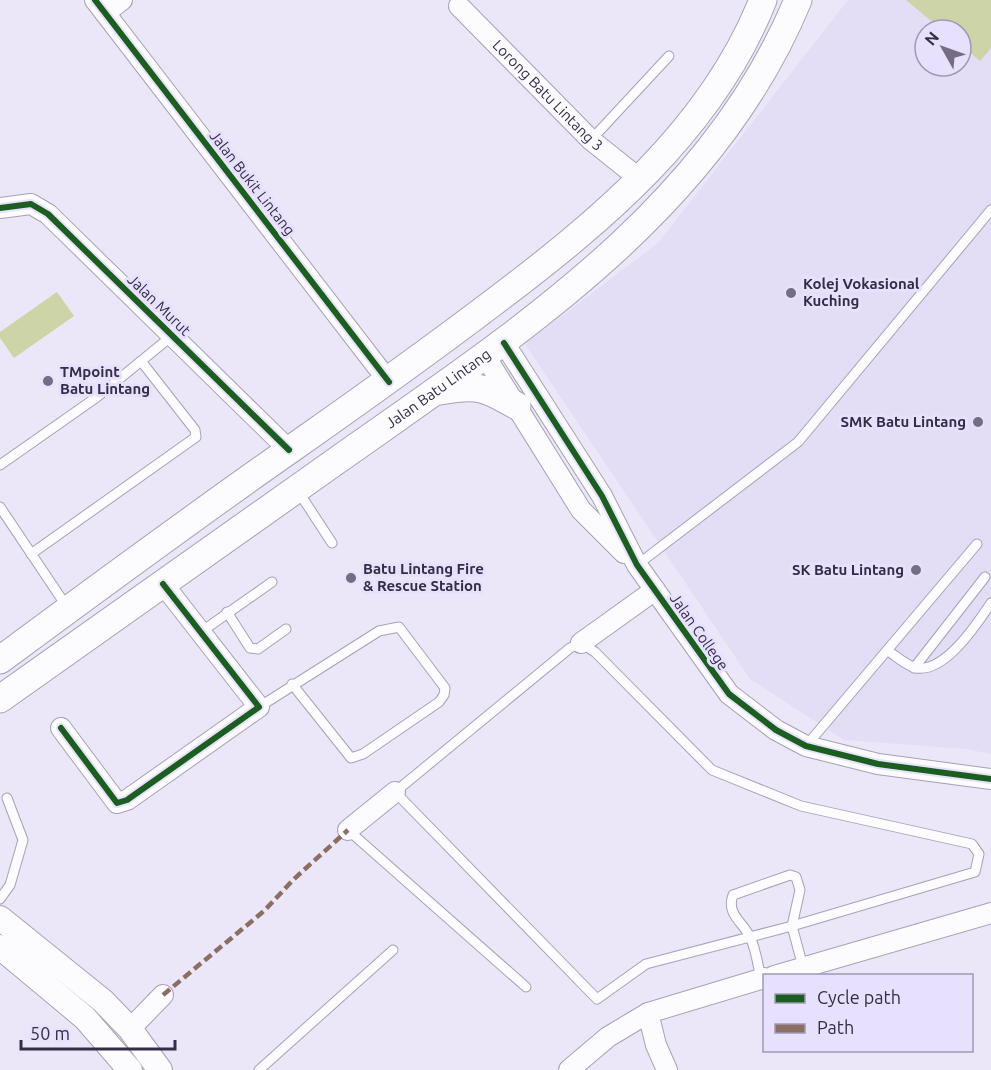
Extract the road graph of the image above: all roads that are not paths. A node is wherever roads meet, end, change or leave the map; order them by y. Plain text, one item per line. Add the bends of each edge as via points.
1 (122, 0) edge
2 (763, 0) edge
3 (798, 0) edge
4 (100, 6) edge
5 (459, 6) dead end
6 (669, 56) dead end
7 (591, 140) junction
8 (641, 180) junction
9 (0, 208) edge
10 (991, 210) edge
11 (552, 258) junction
12 (173, 335) junction
13 (491, 345) junction
14 (141, 361) junction
15 (416, 361) junction
16 (389, 382) junction
17 (435, 392) junction
18 (517, 406) junction
19 (290, 450) junction
20 (0, 465) edge
21 (297, 489) junction
22 (602, 496) junction
23 (0, 507) edge
24 (581, 510) junction
25 (332, 543) dead end
26 (977, 544) dead end
27 (32, 554) junction
28 (637, 565) junction
29 (985, 577) dead end
30 (272, 582) dead end
31 (164, 584) junction
32 (655, 590) junction
33 (991, 603) edge
34 (69, 609) junction
35 (227, 612) junction
36 (286, 629) dead end
37 (201, 632) junction
38 (581, 643) junction
39 (888, 651) junction
40 (0, 660) edge
41 (914, 668) junction
42 (292, 684) junction
43 (0, 699) edge
44 (259, 707) junction
45 (61, 728) dead end
46 (806, 746) junction
47 (991, 779) edge
48 (395, 792) junction
49 (7, 798) dead end
50 (348, 830) joint
51 (0, 899) edge
52 (991, 913) edge
53 (0, 918) edge
54 (792, 926) junction
55 (750, 937) junction
56 (0, 947) edge
57 (393, 950) dead end
58 (803, 967) junction
59 (764, 974) edge
60 (779, 974) edge
61 (763, 979) edge
62 (526, 987) dead end
63 (163, 995) dead end
64 (648, 1012) junction
65 (130, 1029) junction
66 (130, 1070) edge
67 (160, 1070) edge
68 (259, 1070) edge
69 (569, 1070) edge
70 (667, 1070) edge

1 - 4 street
2 - 8 main road via 734,59 702,108
3 - 13 main road, Jalan Batu Lintang via 783,36 749,95 669,198 627,241
4 - 16 street, Jalan Bukit Lintang
5 - 7 street, Lorong Batu Lintang 3
6 - 7 lane
7 - 8 street, Lorong Batu Lintang 3
8 - 11 main road
9 - 12 street, Jalan Murut via 31,204 39,207
10 - 28 lane via 798,442
11 - 13 main road
11 - 15 main road
12 - 14 lane
12 - 19 street, Jalan Murut
13 - 15 main road via 466,339
13 - 17 main road, Jalan Batu Lintang
13 - 18 street
13 - 22 street, Jalan College
14 - 20 lane
14 - 27 lane via 195,430 196,437
15 - 16 main road
16 - 19 main road
17 - 18 main road via 464,386 486,388
17 - 21 main road, Jalan Batu Lintang
18 - 24 street
19 - 34 main road
21 - 25 lane
21 - 31 main road, Jalan Batu Lintang
22 - 24 street via 596,512
22 - 28 street, Jalan College
23 - 27 lane
24 - 28 street
26 - 39 lane
27 - 34 lane
28 - 32 street, Jalan College
29 - 41 lane
30 - 35 lane
31 - 37 street
31 - 43 main road, Jalan Batu Lintang
32 - 38 street
32 - 46 street, Jalan College via 729,694 776,730
33 - 41 lane via 940,663
34 - 40 main road
35 - 36 lane via 250,648 258,650
35 - 37 lane
37 - 44 street
38 - 48 lane
38 - 54 lane via 596,652 712,770 801,806 972,844 980,854 975,872
39 - 41 lane
39 - 46 lane
42 - 42 lane via 379,631 399,627 445,688 439,702 363,754 351,758
42 - 44 lane
44 - 45 street via 127,800 117,803
46 - 47 street, Jalan College via 878,764
48 - 50 street
48 - 55 lane via 597,999 646,964
49 - 51 lane via 23,840 10,885
50 - 62 lane
52 - 58 street
53 - 65 street via 103,1001
54 - 55 lane
54 - 55 lane via 800,890 796,877 790,875 733,895 729,904
54 - 58 lane
55 - 59 lane
56 - 66 street via 85,1018
57 - 68 lane
58 - 60 street
61 - 64 street
63 - 65 street
64 - 69 street via 608,1037
64 - 70 street
65 - 67 street

